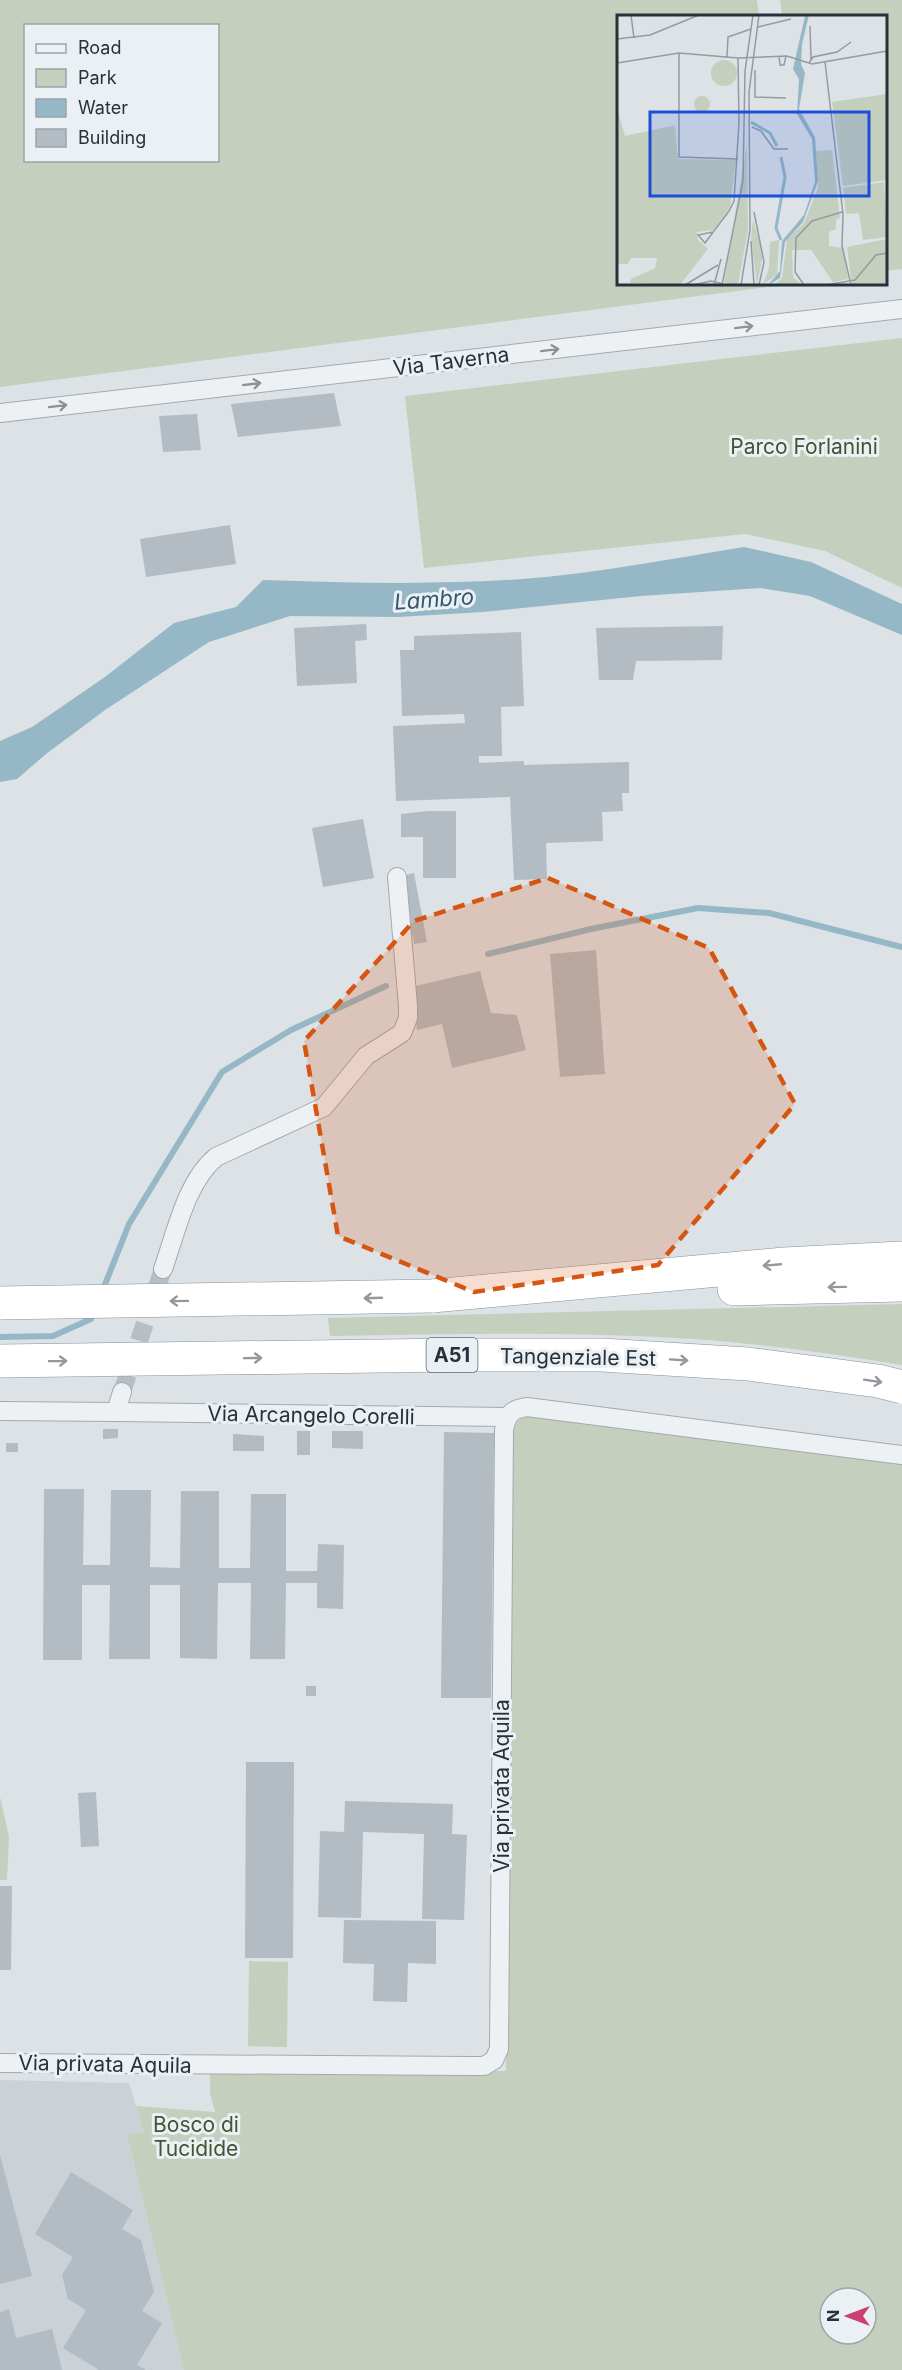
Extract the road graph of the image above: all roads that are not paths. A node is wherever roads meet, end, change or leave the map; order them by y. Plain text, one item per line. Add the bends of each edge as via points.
1 (902, 309) edge
2 (0, 413) edge
3 (397, 877) dead end
4 (163, 1269) tunnel mouth
5 (898, 1271) edge
6 (0, 1303) edge
7 (0, 1361) edge
8 (902, 1387) edge
9 (123, 1392) tunnel mouth
10 (0, 1411) edge
11 (116, 1412) junction
12 (506, 1417) junction
13 (902, 1455) edge
14 (0, 2063) edge

2 -> 1 street, Via Taverna
3 - 4 street via 408,1006 402,1033 366,1056 324,1107 206,1165 193,1187
5 -> 6 highway, bridge via 432,1296
7 -> 8 highway, Tangenziale Est / A51, bridge via 602,1355 748,1364
9 - 11 street
10 - 11 street, Via Arcangelo Corelli
11 - 12 street, Via Arcangelo Corelli
12 - 13 street via 516,1408 527,1407
12 - 14 street, Via privata Aquila via 497,2056 484,2066

